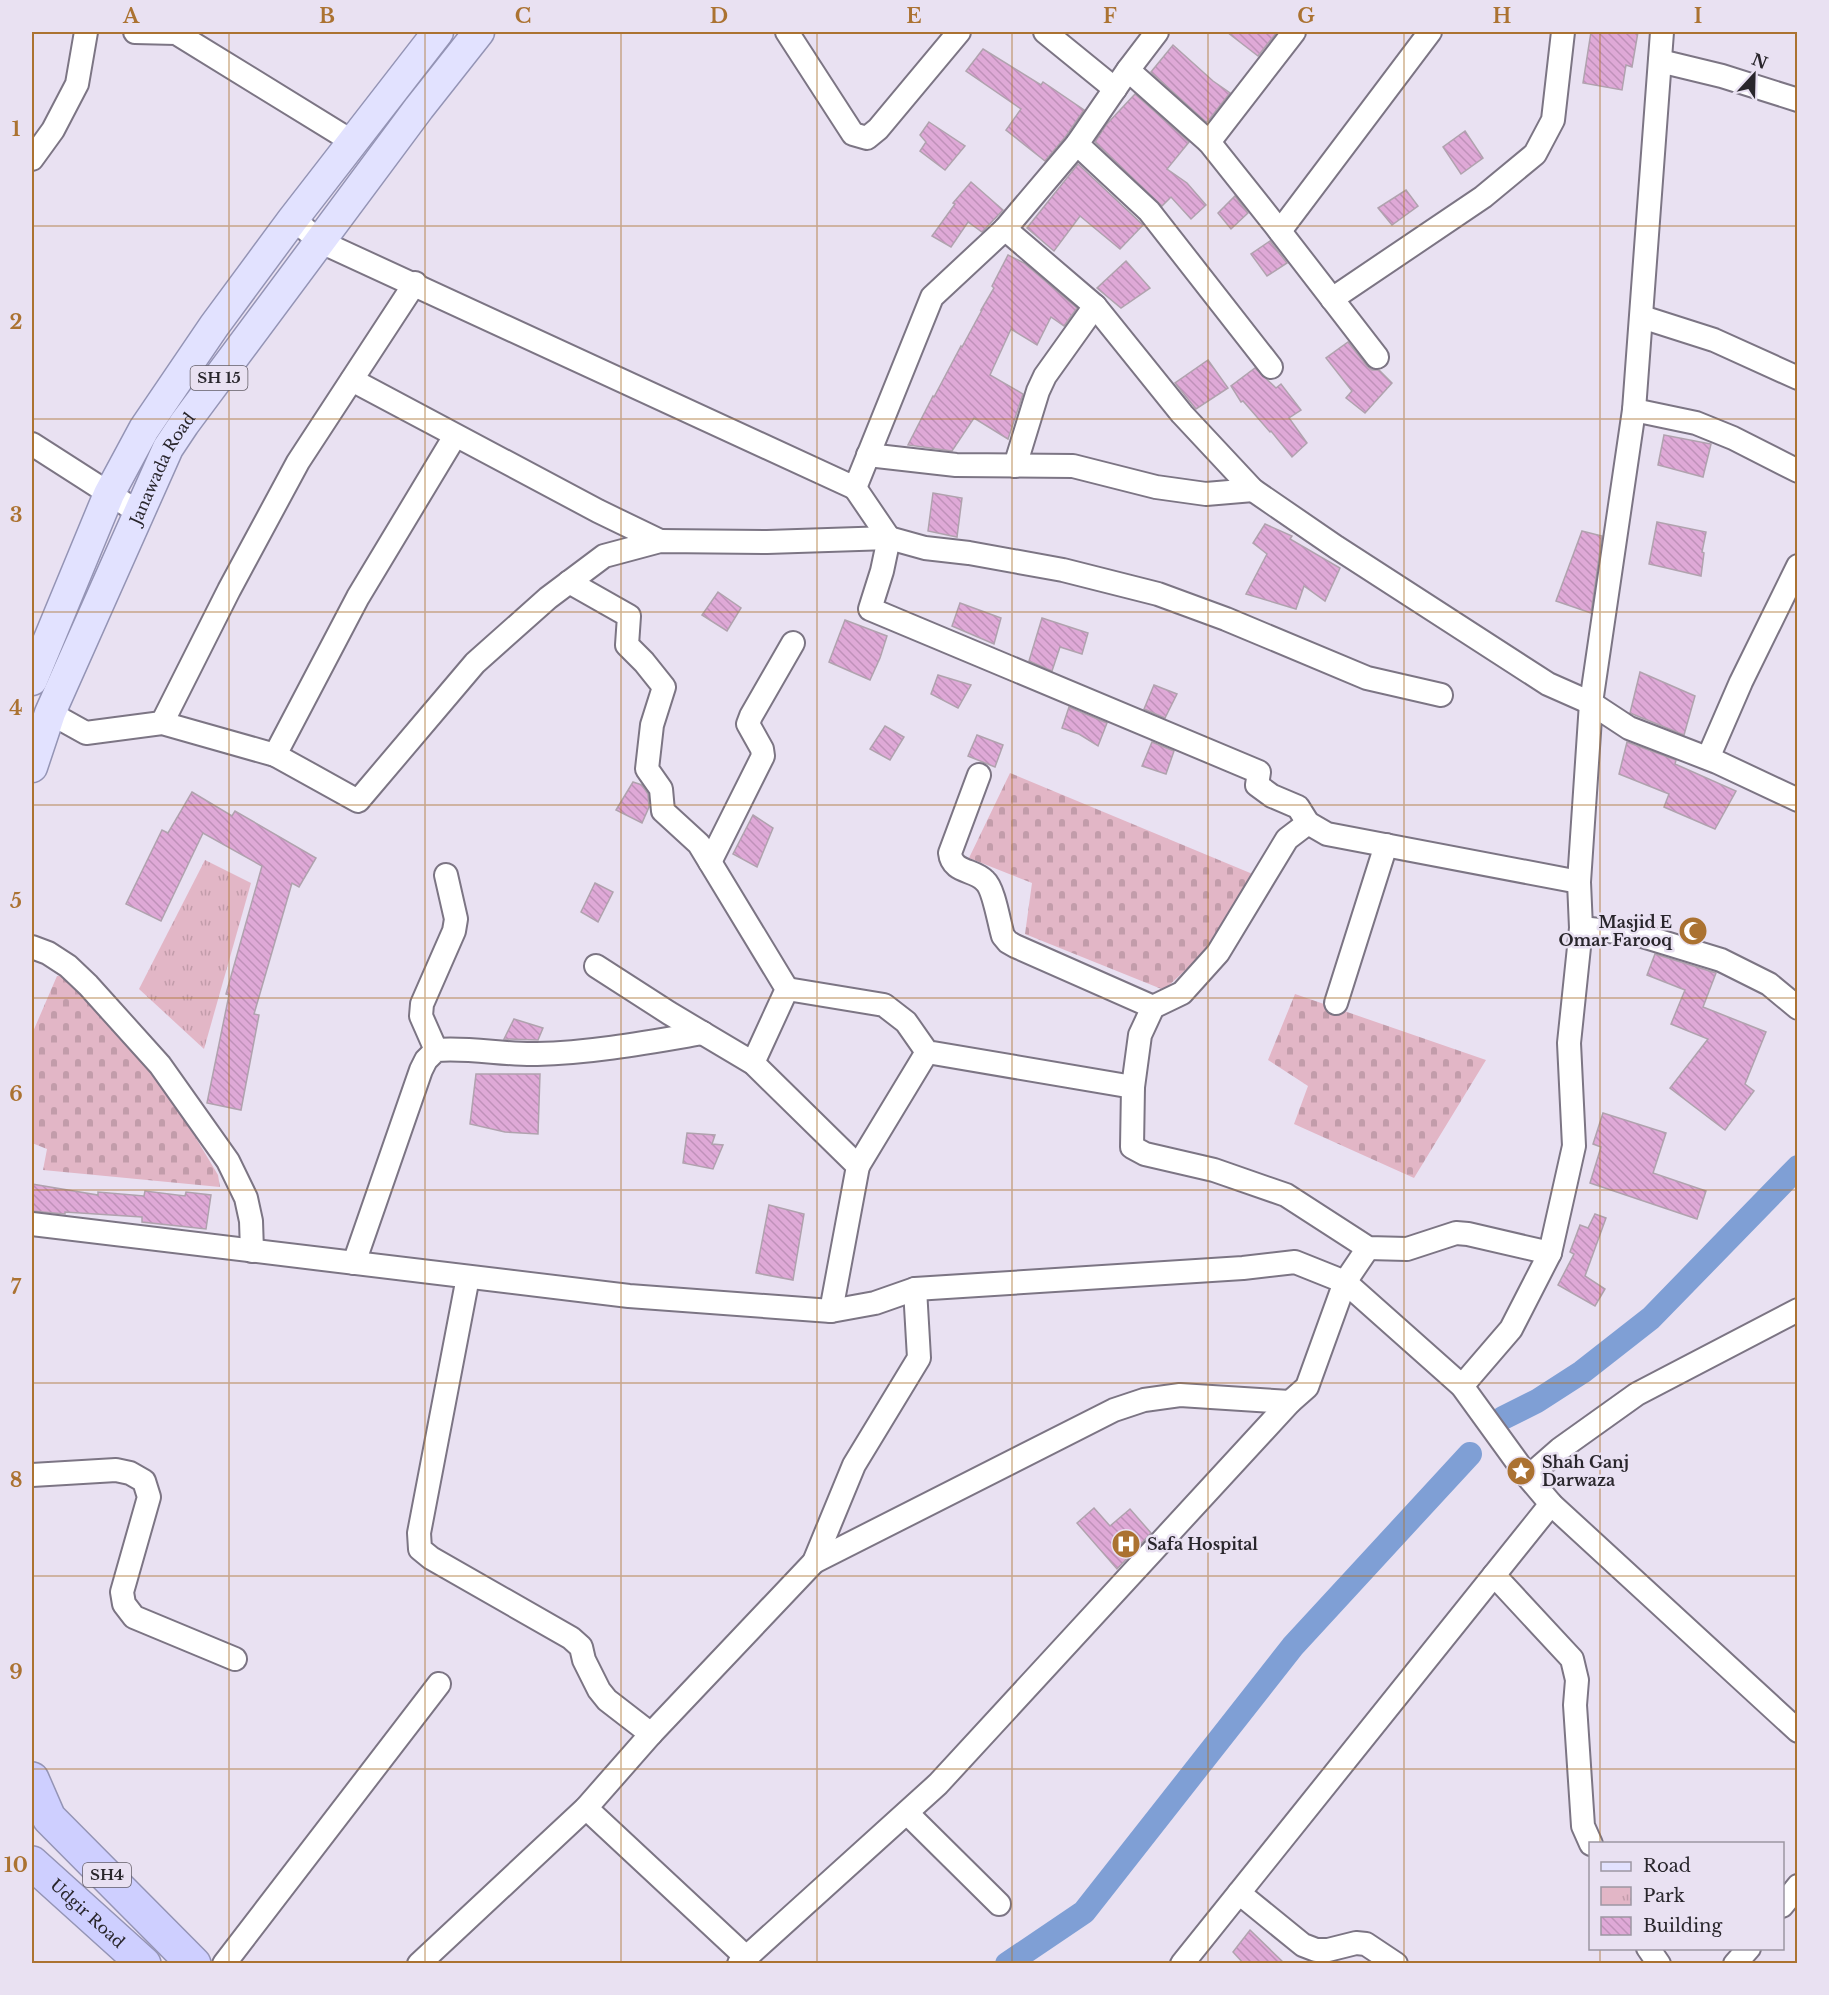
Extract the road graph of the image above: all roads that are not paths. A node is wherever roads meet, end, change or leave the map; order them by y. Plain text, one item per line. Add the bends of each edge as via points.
1 (86, 32) edge
2 (135, 32) edge
3 (158, 32) edge
4 (438, 32) edge
5 (479, 32) edge
6 (787, 32) edge
7 (959, 32) edge
8 (1045, 32) edge
9 (1157, 32) edge
10 (1294, 32) edge
11 (1430, 32) edge
12 (1563, 32) edge
13 (1662, 32) edge
14 (1660, 61) junction
15 (1128, 70) junction
16 (1115, 89) junction
17 (1797, 100) edge
18 (353, 142) junction
19 (1209, 142) junction
20 (1077, 144) junction
21 (32, 159) edge
22 (293, 219) junction
23 (1005, 229) junction
24 (1280, 231) junction
25 (321, 242) junction
26 (414, 283) junction
27 (1332, 299) junction
28 (1095, 306) junction
29 (1642, 317) junction
30 (1377, 357) dead end
31 (1271, 367) dead end
32 (1797, 378) edge
33 (352, 380) junction
34 (1634, 410) junction
35 (455, 436) junction
36 (32, 444) edge
37 (868, 455) junction
38 (1015, 466) junction
39 (1797, 471) edge
40 (855, 488) junction
41 (1253, 490) junction
42 (109, 494) junction
43 (138, 512) junction
44 (889, 538) junction
45 (660, 541) junction
46 (1797, 566) edge
47 (569, 582) junction
48 (792, 643) dead end
49 (32, 680) edge
50 (1441, 695) dead end
51 (1591, 703) junction
52 (50, 713) junction
53 (162, 723) junction
54 (276, 755) junction
55 (1707, 758) junction
56 (32, 767) edge
57 (979, 775) dead end
58 (1797, 800) edge
59 (1308, 823) junction
60 (1386, 845) junction
61 (710, 862) junction
62 (447, 875) dead end
63 (1579, 882) junction
64 (1581, 928) junction
65 (32, 947) edge
66 (596, 966) dead end
67 (787, 989) junction
68 (1794, 998) edge
69 (1336, 1003) dead end
70 (1153, 1007) junction
71 (703, 1033) junction
72 (436, 1050) junction
73 (927, 1052) junction
74 (753, 1063) junction
75 (1133, 1088) junction
76 (858, 1166) junction
77 (32, 1224) edge
78 (1368, 1248) junction
79 (252, 1251) junction
80 (1550, 1253) junction
81 (354, 1263) junction
82 (468, 1277) junction
83 (1345, 1282) junction
84 (915, 1289) junction
85 (1797, 1310) edge
86 (831, 1311) junction
87 (1462, 1386) junction
88 (1290, 1402) junction
89 (32, 1475) edge
90 (1528, 1477) junction
91 (1551, 1504) junction
92 (814, 1562) junction
93 (1494, 1575) junction
94 (235, 1659) dead end
95 (439, 1684) dead end
96 (1797, 1731) edge
97 (651, 1734) junction
98 (32, 1779) edge
99 (586, 1808) junction
100 (40, 1813) edge
101 (907, 1813) junction
102 (1590, 1842) edge
103 (32, 1863) edge
104 (1797, 1886) edge
105 (1239, 1893) junction
106 (1784, 1903) edge
107 (999, 1904) dead end
108 (1649, 1950) edge
109 (1747, 1950) edge
110 (1313, 1957) edge
111 (743, 1961) edge
112 (144, 1964) edge
113 (194, 1964) edge
114 (224, 1964) edge
115 (419, 1964) edge
116 (1182, 1964) edge
117 (1396, 1964) edge
118 (1659, 1964) edge
119 (1735, 1964) edge

1 - 21 street via 77,84
2 - 3 street
3 - 18 street via 176,33
4 - 18 main road, Janawada Road / SH 15
5 - 25 main road, Janawada Road / SH 15
6 - 7 street via 853,134 867,138
8 - 16 street
9 - 15 street
10 - 19 street
11 - 24 street
12 - 27 street via 1553,120 1535,154 1483,197
13 - 14 street
14 - 17 street
14 - 29 street
15 - 16 street
15 - 19 street
16 - 20 street
18 - 22 main road, Janawada Road / SH 15
19 - 24 street
20 - 23 street
20 - 31 street via 1149,211
22 - 25 street
22 - 42 main road, Janawada Road / SH 15 via 144,429
23 - 28 street
23 - 37 street via 932,297
24 - 27 street
25 - 26 street
25 - 43 main road, Janawada Road / SH 15 via 184,424 168,448
26 - 33 street
26 - 40 street
27 - 30 street
28 - 38 street via 1045,376
28 - 41 street via 1182,414
29 - 32 street via 1714,340
29 - 34 street
33 - 35 street
33 - 53 street via 298,462
34 - 39 street via 1696,423
34 - 51 street
35 - 45 street
35 - 54 street via 358,597
36 - 42 street
37 - 38 street via 956,465
37 - 40 street
38 - 41 street via 1073,466 1156,487 1206,494
40 - 44 street
41 - 51 street via 1548,684
42 - 43 street
42 - 49 main road, Janawada Road / SH 15
43 - 52 main road, Janawada Road / SH 15
44 - 45 street
44 - 50 street via 925,548 1063,570 1158,594 1367,678
44 - 59 street via 870,609 1259,772 1257,785 1298,807
45 - 47 street via 604,556
46 - 55 street
47 - 54 street via 475,663 358,801
47 - 61 street via 629,616 627,645 664,687 652,725 647,769 661,789 663,812 699,844
48 - 61 street via 748,724 763,756
51 - 55 street via 1629,728
51 - 63 street
52 - 53 street via 86,733
52 - 56 main road, Janawada Road / SH 15
53 - 54 street
55 - 58 street
57 - 70 street via 950,853 951,861 988,883 1003,936 1015,946
59 - 60 street via 1327,834
59 - 70 street via 1287,839 1218,953 1182,993
60 - 63 street
60 - 69 street
61 - 67 street
62 - 72 street via 456,919 454,931 422,1004 421,1016
63 - 64 street
64 - 68 street via 1636,934 1721,960
64 - 80 street via 1569,1043 1574,1146
65 - 79 street via 68,966 160,1065 228,1161 242,1189 251,1221
66 - 71 street
67 - 73 street via 884,1005 906,1022
67 - 74 street
70 - 75 street via 1140,1035
71 - 72 street via 537,1054
71 - 74 street
72 - 81 street via 421,1070
73 - 75 street
73 - 76 street
74 - 76 street
75 - 78 street via 1132,1147 1286,1195
76 - 86 street
77 - 79 street
78 - 80 street via 1407,1249 1456,1233
78 - 83 street
79 - 81 street
80 - 87 street via 1511,1329
81 - 82 street
82 - 86 street via 629,1296
82 - 97 street via 419,1533 420,1549 571,1638 581,1647 584,1660 607,1700
83 - 84 street via 1295,1262
83 - 87 street
83 - 88 street via 1307,1387
84 - 86 street via 875,1303
84 - 92 street via 919,1358 855,1465
85 - 90 street via 1637,1394
87 - 90 street
88 - 92 street via 1180,1395 1144,1400 1114,1410
88 - 101 street
89 - 94 street via 116,1470 144,1481 149,1497 122,1592 124,1604 134,1617
90 - 91 street
91 - 93 street
91 - 96 street
92 - 97 street
93 - 102 street via 1572,1659 1577,1680 1575,1705 1583,1826
93 - 105 street
95 - 114 street
97 - 99 street
98 - 100 highway, SH4
99 - 111 street
99 - 115 street
100 - 113 highway, SH4
101 - 107 street
101 - 111 street
103 - 112 highway, Udgir Road / SH4
104 - 106 street
105 - 110 street
105 - 116 street
108 - 118 street
109 - 119 street
110 - 117 street via 1356,1943 1366,1944

